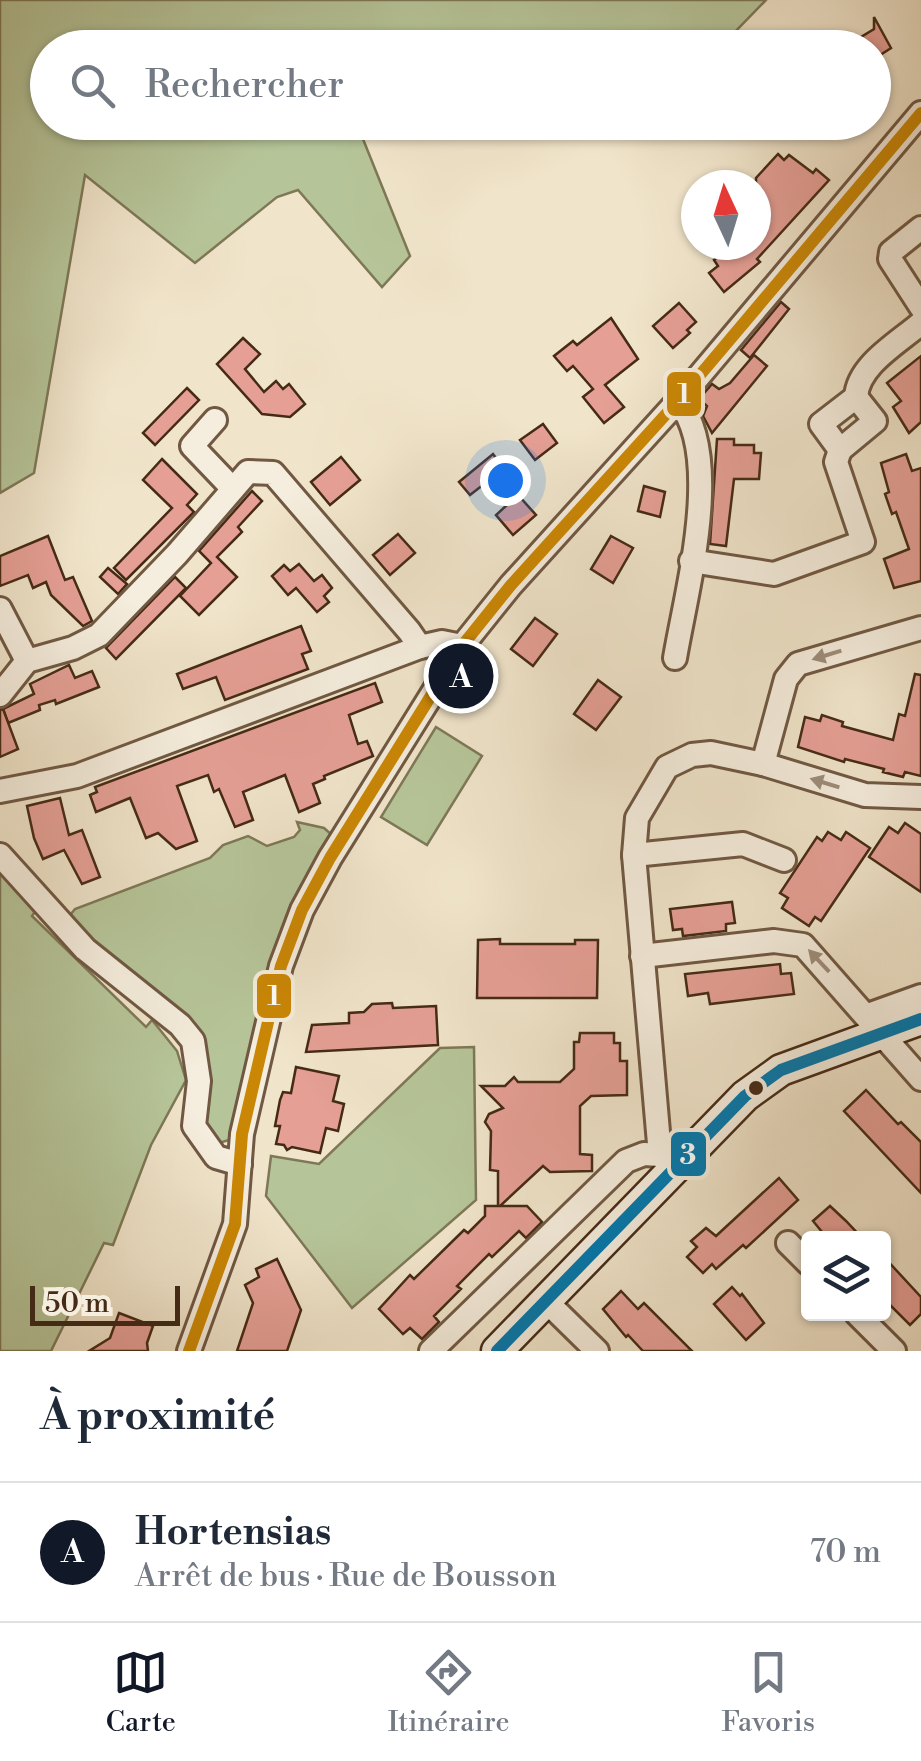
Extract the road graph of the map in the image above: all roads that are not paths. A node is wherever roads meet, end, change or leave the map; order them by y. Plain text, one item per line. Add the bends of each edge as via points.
1 (921, 113) edge
2 (921, 228) edge
3 (921, 307) edge
4 (921, 323) edge
5 (678, 401) junction
6 (215, 420) dead end
7 (233, 489) junction
8 (692, 561) junction
9 (0, 609) edge
10 (921, 628) edge
11 (462, 646) junction
12 (420, 647) junction
13 (674, 658) dead end
14 (27, 661) junction
15 (0, 694) edge
16 (763, 764) junction
17 (0, 792) edge
18 (921, 796) edge
19 (634, 854) junction
20 (0, 855) edge
21 (784, 860) dead end
22 (642, 956) junction
23 (921, 996) edge
24 (921, 1020) edge
25 (876, 1024) junction
26 (921, 1080) edge
27 (667, 1160) junction
28 (240, 1164) junction
29 (788, 1243) dead end
30 (801, 1256) edge
31 (545, 1300) junction
32 (864, 1321) edge
33 (189, 1351) edge
34 (431, 1351) edge
35 (497, 1351) edge
36 (597, 1351) edge
37 (894, 1351) edge

1 - 5 street
2 - 3 street via 890,260
4 - 8 street via 864,372 856,398 821,424 840,450 836,462 862,542 774,574
5 - 8 street via 703,477
5 - 11 street
6 - 7 street via 192,446
7 - 12 street via 248,472 272,474
7 - 14 street via 99,635
8 - 13 street
9 - 14 street
10 -> 16 street via 798,664 786,680
11 - 12 street
11 - 28 street via 302,910 281,966
12 - 17 street via 77,776
14 - 15 street
18 -> 16 street via 866,795
16 - 19 street via 711,753 667,767 637,818
19 - 21 street via 743,844
19 - 22 street
20 - 28 street via 85,949 193,1041 199,1081 194,1126 216,1158
25 -> 22 street via 803,944 774,940
22 - 27 street
23 - 25 street
24 - 25 main road
25 - 26 street
25 - 27 main road via 781,1070
27 - 31 main road
27 - 34 street via 644,1154 626,1161
28 - 33 street via 235,1224
29 - 30 street
31 - 35 main road
31 - 36 street
32 - 37 street

